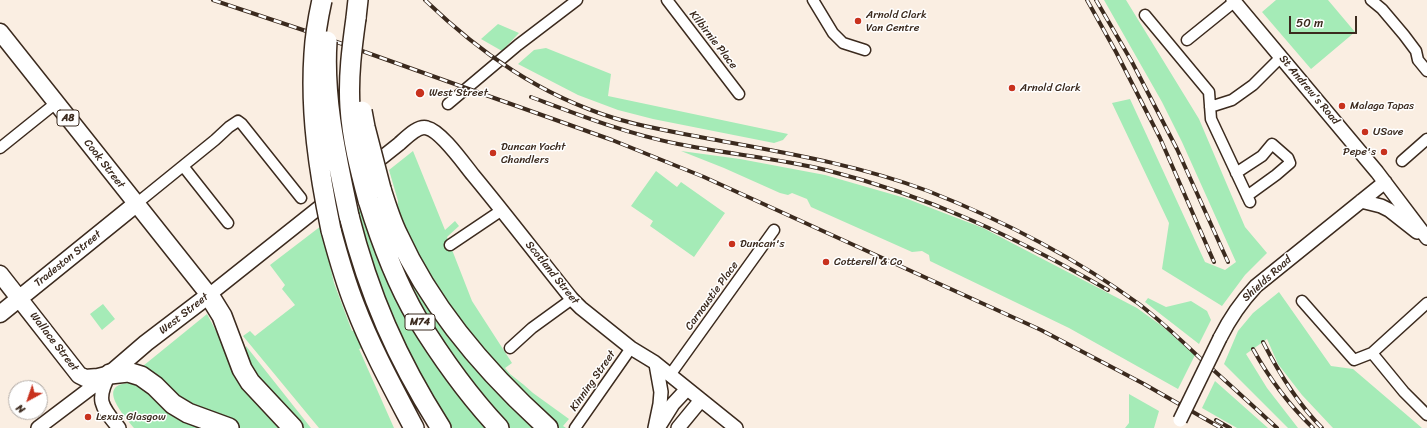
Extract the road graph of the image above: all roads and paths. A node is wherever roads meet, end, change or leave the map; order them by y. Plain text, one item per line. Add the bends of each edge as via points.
1 (322, 0) edge
2 (330, 0) edge
3 (577, 0) edge
4 (667, 0) edge
5 (813, 0) edge
6 (1371, 0) edge
7 (1233, 1) edge
8 (357, 9) edge
9 (1145, 14) dead end
10 (0, 32) edge
11 (1188, 40) dead end
12 (865, 50) dead end
13 (1281, 57) junction
14 (1427, 71) edge
15 (740, 94) dead end
16 (56, 103) junction
17 (448, 104) dead end
18 (1210, 107) junction
19 (425, 127) joint
20 (1427, 139) edge
21 (0, 148) edge
22 (1402, 160) dead end
23 (183, 166) junction
24 (1236, 173) junction
25 (1385, 182) junction
26 (374, 195) junction
27 (301, 198) dead end
28 (1361, 201) junction
29 (136, 204) junction
30 (502, 210) junction
31 (228, 223) dead end
32 (774, 230) dead end
33 (1427, 239) edge
34 (450, 245) dead end
35 (0, 274) edge
36 (209, 295) junction
37 (19, 299) junction
38 (572, 299) junction
39 (1302, 301) dead end
40 (1427, 303) edge
41 (0, 314) edge
42 (510, 348) dead end
43 (631, 348) junction
44 (1372, 353) junction
45 (656, 364) junction
46 (110, 374) junction
47 (670, 375) junction
48 (687, 389) junction
49 (701, 400) junction
50 (1427, 415) edge
51 (1178, 424) edge
52 (38, 428) edge
53 (119, 428) edge
54 (229, 428) edge
55 (293, 428) edge
56 (414, 428) edge
57 (441, 428) edge
58 (499, 428) edge
59 (548, 428) edge
60 (575, 428) edge
61 (656, 428) edge
62 (678, 428) edge
63 (736, 428) edge

1 - 56 highway, bridge via 314,54 313,93 320,174 331,230 355,306 388,381
2 - 57 highway, M74, bridge via 326,55 329,113 349,216 367,280 383,322 411,378
3 - 17 street
4 - 15 street, Kilbirnie Place
5 - 12 street via 833,33 843,43
6 - 14 street via 1382,9 1416,51 1418,60
7 - 11 street
7 - 13 street, St Andrew's Road
8 - 26 highway, M74, bridge via 349,83 350,107 356,150
9 - 18 street via 1209,92
10 - 16 main road, Cook Street / A8
13 - 18 street via 1253,85 1232,100
13 - 25 street, St Andrew's Road
16 - 21 street
16 - 29 main road, Cook Street / A8
18 - 24 street via 1211,120
19 - 30 street, Scotland Street via 445,141
19 - 36 street, West Street via 399,144
20 - 22 street
23 - 27 street via 238,121
23 - 29 street
23 - 31 street
24 - 24 street via 1262,156 1272,144 1290,163 1248,199
25 - 28 street, Shields Road
25 - 33 street, St Andrew's Road
26 - 58 highway, M74 via 374,222 417,317 462,384
26 - 59 highway, M74 via 412,264 451,323 498,380
28 - 33 street via 1389,210
28 - 51 street, Shields Road, bridge via 1242,300 1220,338
29 - 36 main road, Cook Street / A8
29 - 37 main road, Tradeston Street
30 - 34 street
30 - 38 street, Scotland Street
32 - 47 street, Carnoustie Place
35 - 37 main road, Wallace Street
36 - 46 main road, West Street
36 - 55 highway via 222,316 242,369 250,382
37 - 41 main road, Tradeston Street
37 - 46 main road, Wallace Street via 80,375 84,378 98,378
38 - 42 street via 532,328
38 - 43 street, Scotland Street
39 - 44 street via 1354,360
40 - 44 street
43 - 45 street, Scotland Street
43 - 60 street, Kinning Street
44 - 50 street
45 - 47 street, Scotland Street
45 - 61 street via 661,392
46 - 52 street, West Street
46 - 53 street via 101,392 101,401
46 - 54 highway via 128,372 141,376 173,404 188,413
47 - 48 street, Scotland Street
48 - 49 street, Scotland Street
48 - 61 street
49 - 62 street
49 - 63 street, Scotland Street

